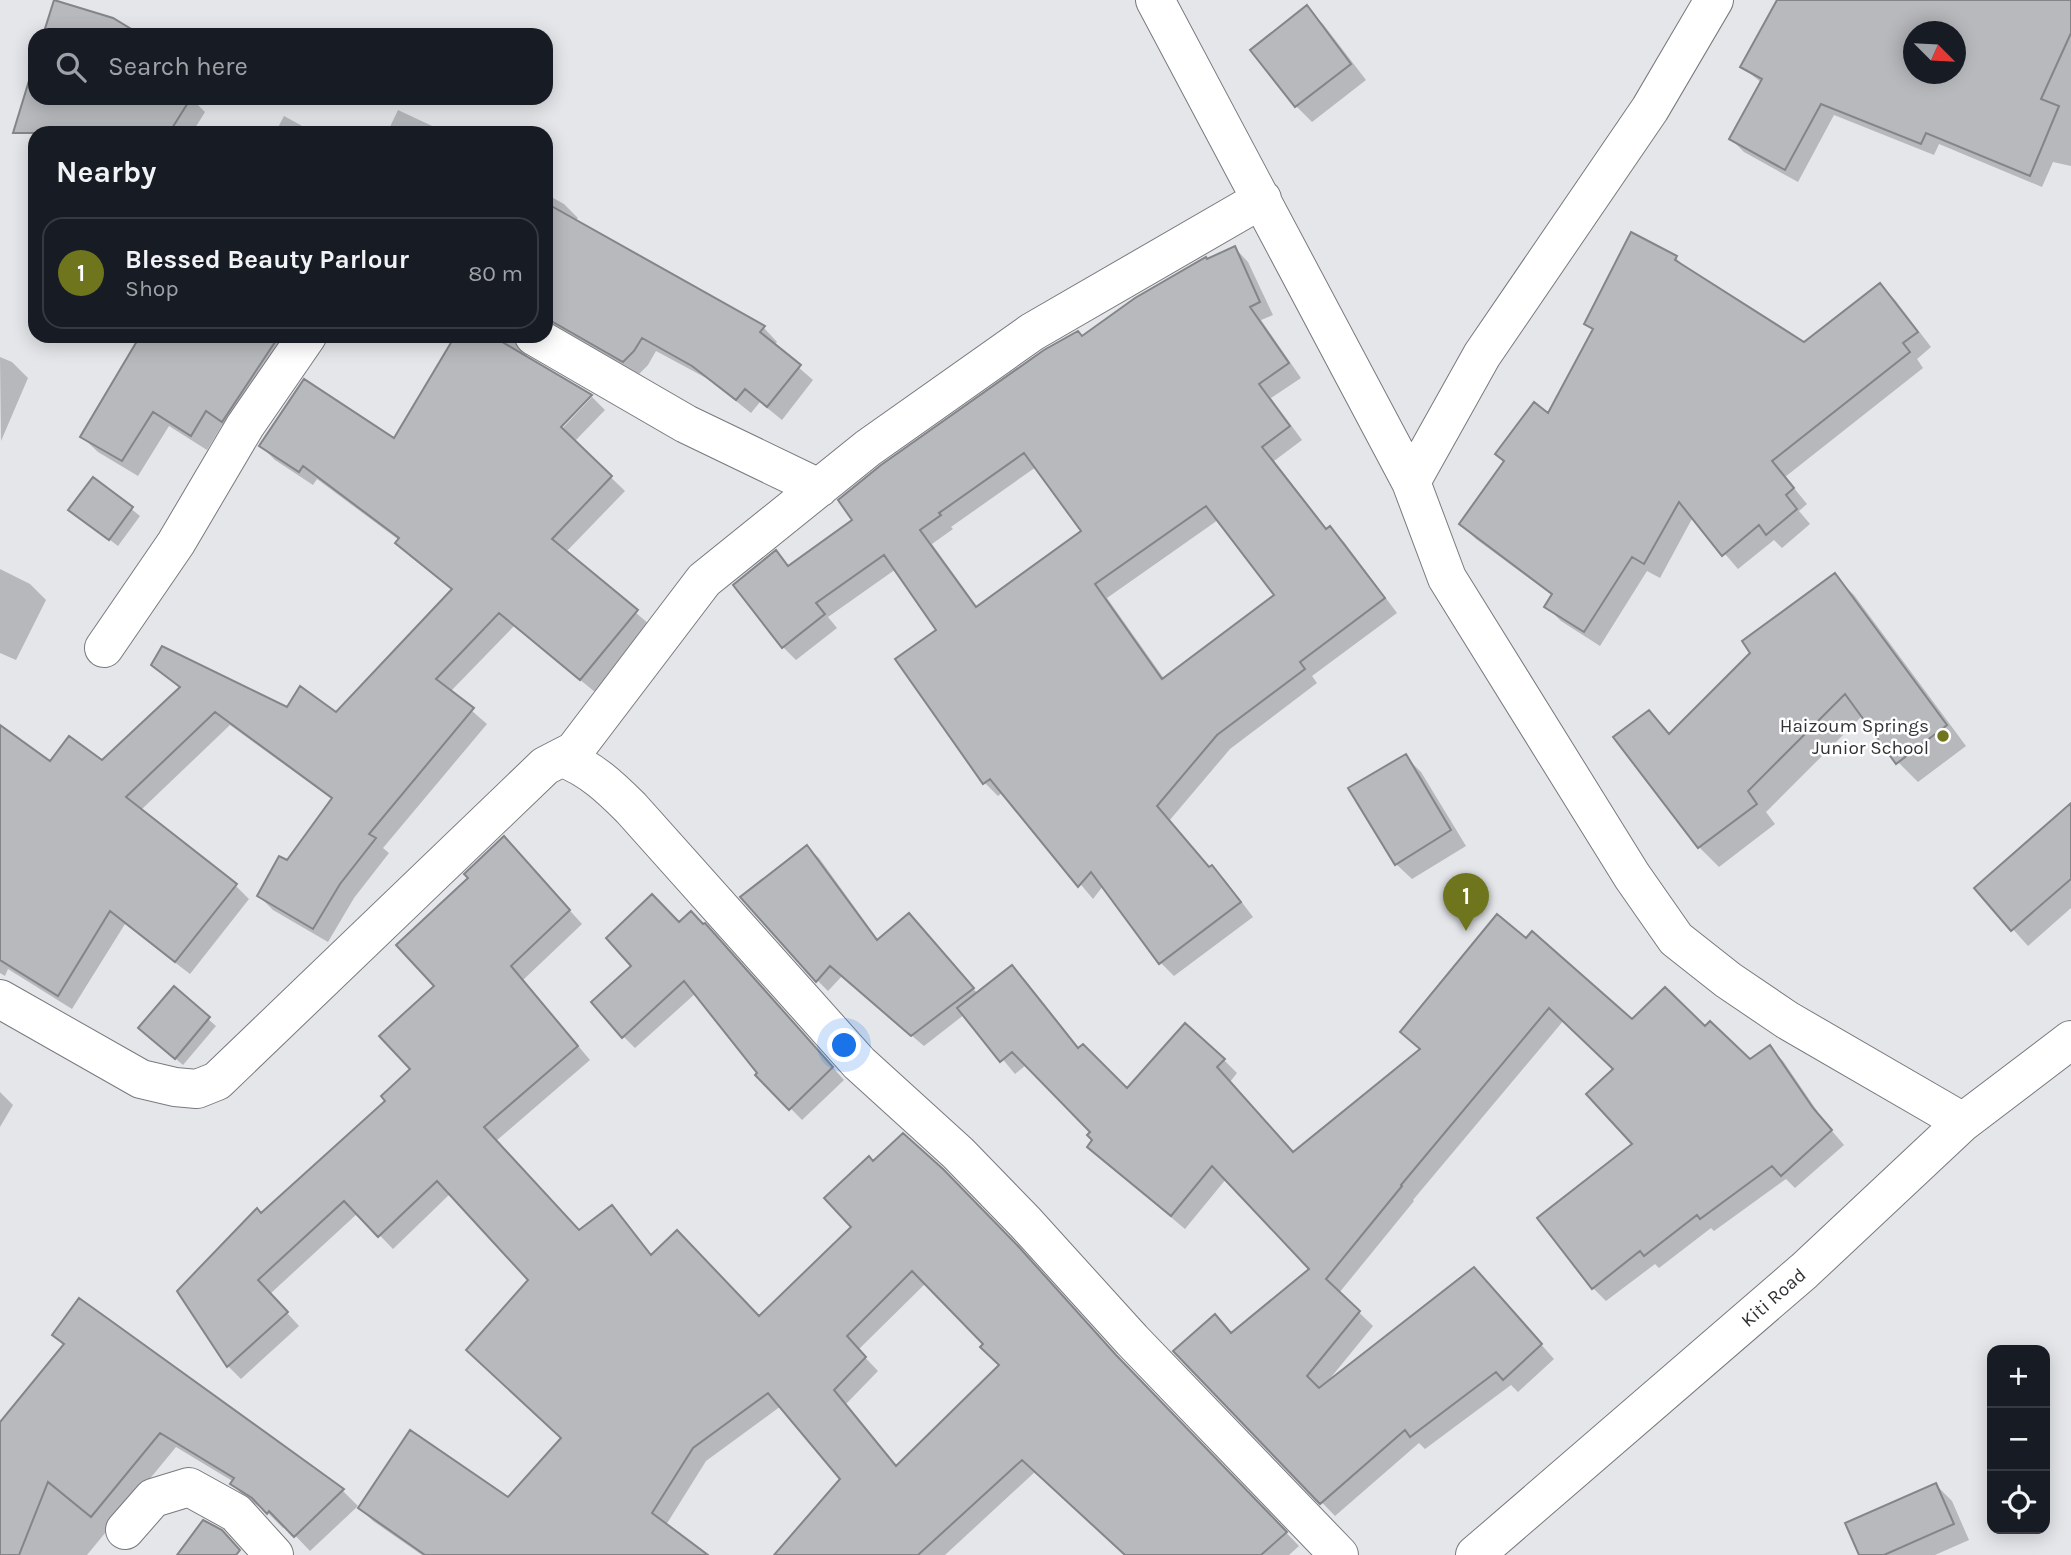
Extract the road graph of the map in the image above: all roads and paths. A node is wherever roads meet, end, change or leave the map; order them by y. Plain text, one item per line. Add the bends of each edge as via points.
1 (1155, 0) edge
2 (1714, 0) edge
3 (1262, 199) junction
4 (302, 343) edge
5 (546, 343) edge
6 (1412, 482) junction
7 (819, 488) junction
8 (104, 648) dead end
9 (563, 758) junction
10 (0, 999) edge
11 (2071, 1040) edge
12 (1964, 1122) junction
13 (125, 1530) dead end
14 (274, 1555) edge
15 (1339, 1555) edge
16 (1475, 1555) edge

1 - 3 street
2 - 6 street via 1650,109 1482,355
3 - 6 street
3 - 7 street via 1032,332
4 - 8 street
5 - 7 street via 686,424
6 - 12 street via 1447,578 1676,939 1787,1020
7 - 9 street via 704,580 574,751
9 - 10 street via 545,766 217,1081 197,1089 141,1079
9 - 15 street via 601,778 631,808 859,1063 958,1153
11 - 12 street, Kiti Road
12 - 16 street, Kiti Road via 1804,1271
13 - 14 street via 153,1498 188,1487 236,1513

